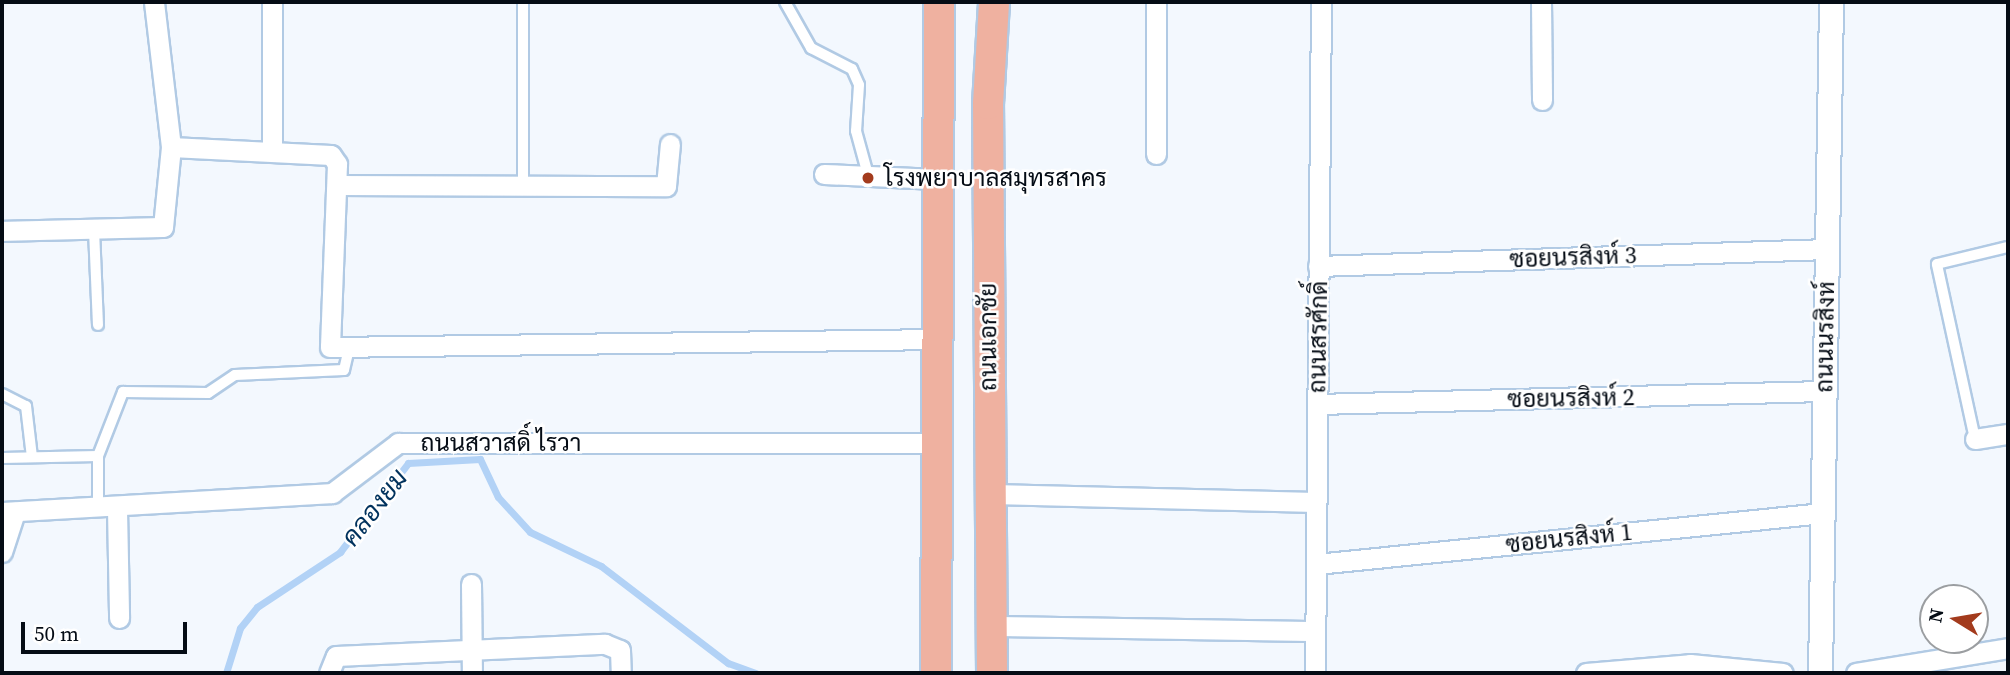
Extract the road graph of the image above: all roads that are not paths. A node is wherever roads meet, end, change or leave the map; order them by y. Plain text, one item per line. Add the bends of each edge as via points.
1 (154, 2) edge
2 (272, 2) edge
3 (523, 2) edge
4 (785, 2) edge
5 (939, 2) edge
6 (994, 2) edge
7 (1156, 2) edge
8 (1321, 2) edge
9 (1541, 2) edge
10 (1830, 2) edge
11 (1542, 100) dead end
12 (670, 144) dead end
13 (172, 148) junction
14 (272, 151) junction
15 (1156, 154) dead end
16 (824, 174) dead end
17 (867, 175) junction
18 (937, 179) junction
19 (337, 185) junction
20 (523, 190) junction
21 (94, 230) junction
22 (2, 231) edge
23 (2008, 247) edge
24 (1827, 249) junction
25 (1318, 266) junction
26 (98, 325) dead end
27 (938, 339) junction
28 (349, 348) junction
29 (1824, 391) junction
30 (2, 394) edge
31 (1317, 404) junction
32 (2008, 434) edge
33 (1975, 439) joint
34 (936, 443) junction
35 (98, 456) junction
36 (32, 457) junction
37 (2, 458) edge
38 (992, 494) junction
39 (1317, 502) junction
40 (108, 509) junction
41 (8, 512) edge
42 (1823, 513) junction
43 (2, 552) edge
44 (1316, 564) junction
45 (471, 584) dead end
46 (119, 618) dead end
47 (992, 626) junction
48 (1315, 631) junction
49 (471, 649) junction
50 (2008, 649) edge
51 (329, 673) edge
52 (472, 673) edge
53 (621, 673) edge
54 (936, 673) edge
55 (992, 673) edge
56 (1315, 673) edge
57 (1586, 673) edge
58 (1783, 673) edge
59 (1820, 673) edge
60 (1856, 673) edge

1 - 13 street
2 - 14 street
3 - 20 lane
4 - 17 lane via 811,48 852,69 859,85 856,131
5 - 18 main road, ถนนเอกชัย
6 - 38 main road, ถนนเอกชัย via 988,104
7 - 15 street
8 - 25 street, ถนนสรศักดิ์
9 - 11 street
10 - 24 street, ถนนนรสิงห์
12 - 20 street via 666,186
13 - 14 street
13 - 21 street via 163,227
14 - 19 street via 331,155
16 - 17 street
17 - 18 street
18 - 27 main road, ถนนเอกชัย
19 - 20 street
19 - 28 street via 330,348
21 - 22 street
21 - 26 lane
23 - 33 lane via 1937,264
24 - 25 street, ซอยนรสิงห์ 3
24 - 29 street, ถนนนรสิงห์
25 - 31 street, ถนนสรศักดิ์
27 - 28 street
27 - 34 main road, ถนนเอกชัย
28 - 35 lane via 344,370 235,375 208,393 123,392
29 - 31 street, ซอยนรสิงห์ 2
29 - 42 street, ถนนนรสิงห์
30 - 36 lane via 26,406
31 - 39 street, ถนนสรศักดิ์
32 - 33 street
34 - 40 street, ถนนสวาสดิ์ ไรวา via 398,443 332,493
34 - 54 main road, ถนนเอกชัย
35 - 36 lane
35 - 40 lane
36 - 37 lane
38 - 39 street
38 - 47 main road, ถนนเอกชัย
39 - 44 street, ถนนสรศักดิ์
40 - 41 street, ถนนสวาสดิ์ ไรวา
40 - 46 street
41 - 43 street
42 - 44 street, ซอยนรสิงห์ 1
42 - 59 street, ถนนนรสิงห์
44 - 48 street, ถนนสรศักดิ์
45 - 49 street
47 - 48 street
47 - 55 main road, ถนนเอกชัย
48 - 56 street, ถนนสรศักดิ์
49 - 51 street via 337,656
49 - 52 street
49 - 53 street via 605,644 620,650
50 - 60 street
57 - 58 street via 1690,664

